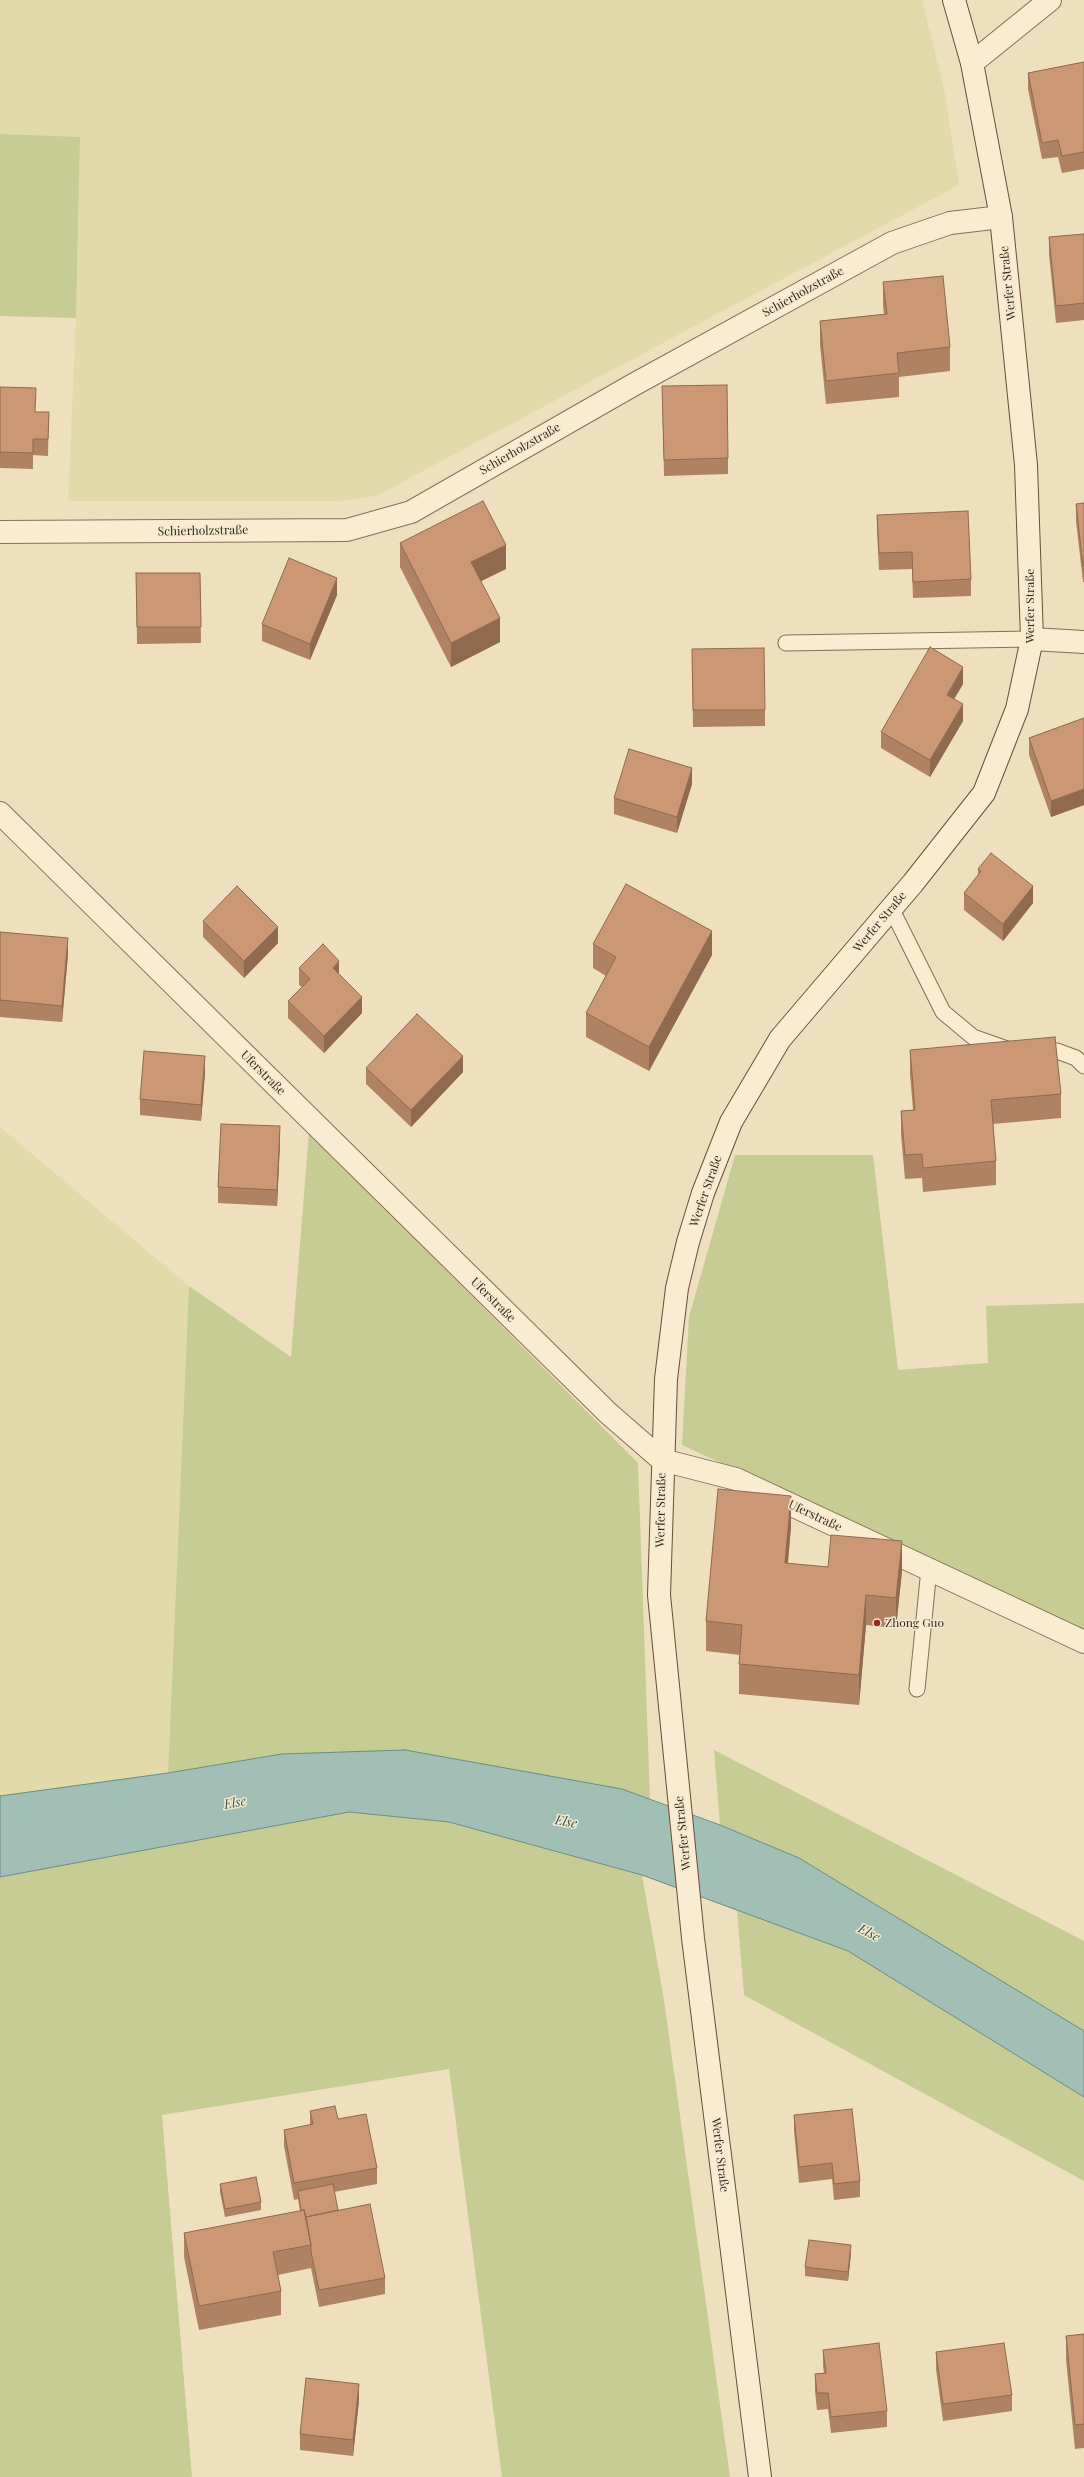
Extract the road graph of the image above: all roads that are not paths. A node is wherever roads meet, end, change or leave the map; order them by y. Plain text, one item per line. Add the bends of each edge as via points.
1 (954, 0) edge
2 (1050, 0) edge
3 (972, 63) junction
4 (1001, 217) junction
5 (0, 532) edge
6 (1032, 639) junction
7 (1084, 642) edge
8 (786, 643) dead end
9 (0, 813) edge
10 (892, 908) junction
11 (1084, 1066) edge
12 (662, 1460) junction
13 (929, 1569) junction
14 (1084, 1642) edge
15 (917, 1689) dead end
16 (760, 2477) edge

1 - 3 street, Werfer Straße
2 - 3 street
3 - 4 street, Werfer Straße
4 - 5 street, Schierholzstraße via 950,223 892,243 633,385 411,512 347,530
4 - 6 street, Werfer Straße via 1026,465
6 - 7 street
6 - 8 lane
6 - 10 street, Werfer Straße via 1017,709 984,792
9 - 12 street, Uferstraße via 608,1413
10 - 11 lane via 943,1012 974,1037 1010,1050 1057,1051 1076,1058
10 - 12 street, Werfer Straße via 780,1039 731,1122 703,1193 678,1288 666,1379
12 - 13 street, Uferstraße via 736,1479
12 - 16 street, Werfer Straße via 659,1595 693,1938
13 - 14 street, Uferstraße
13 - 15 lane

